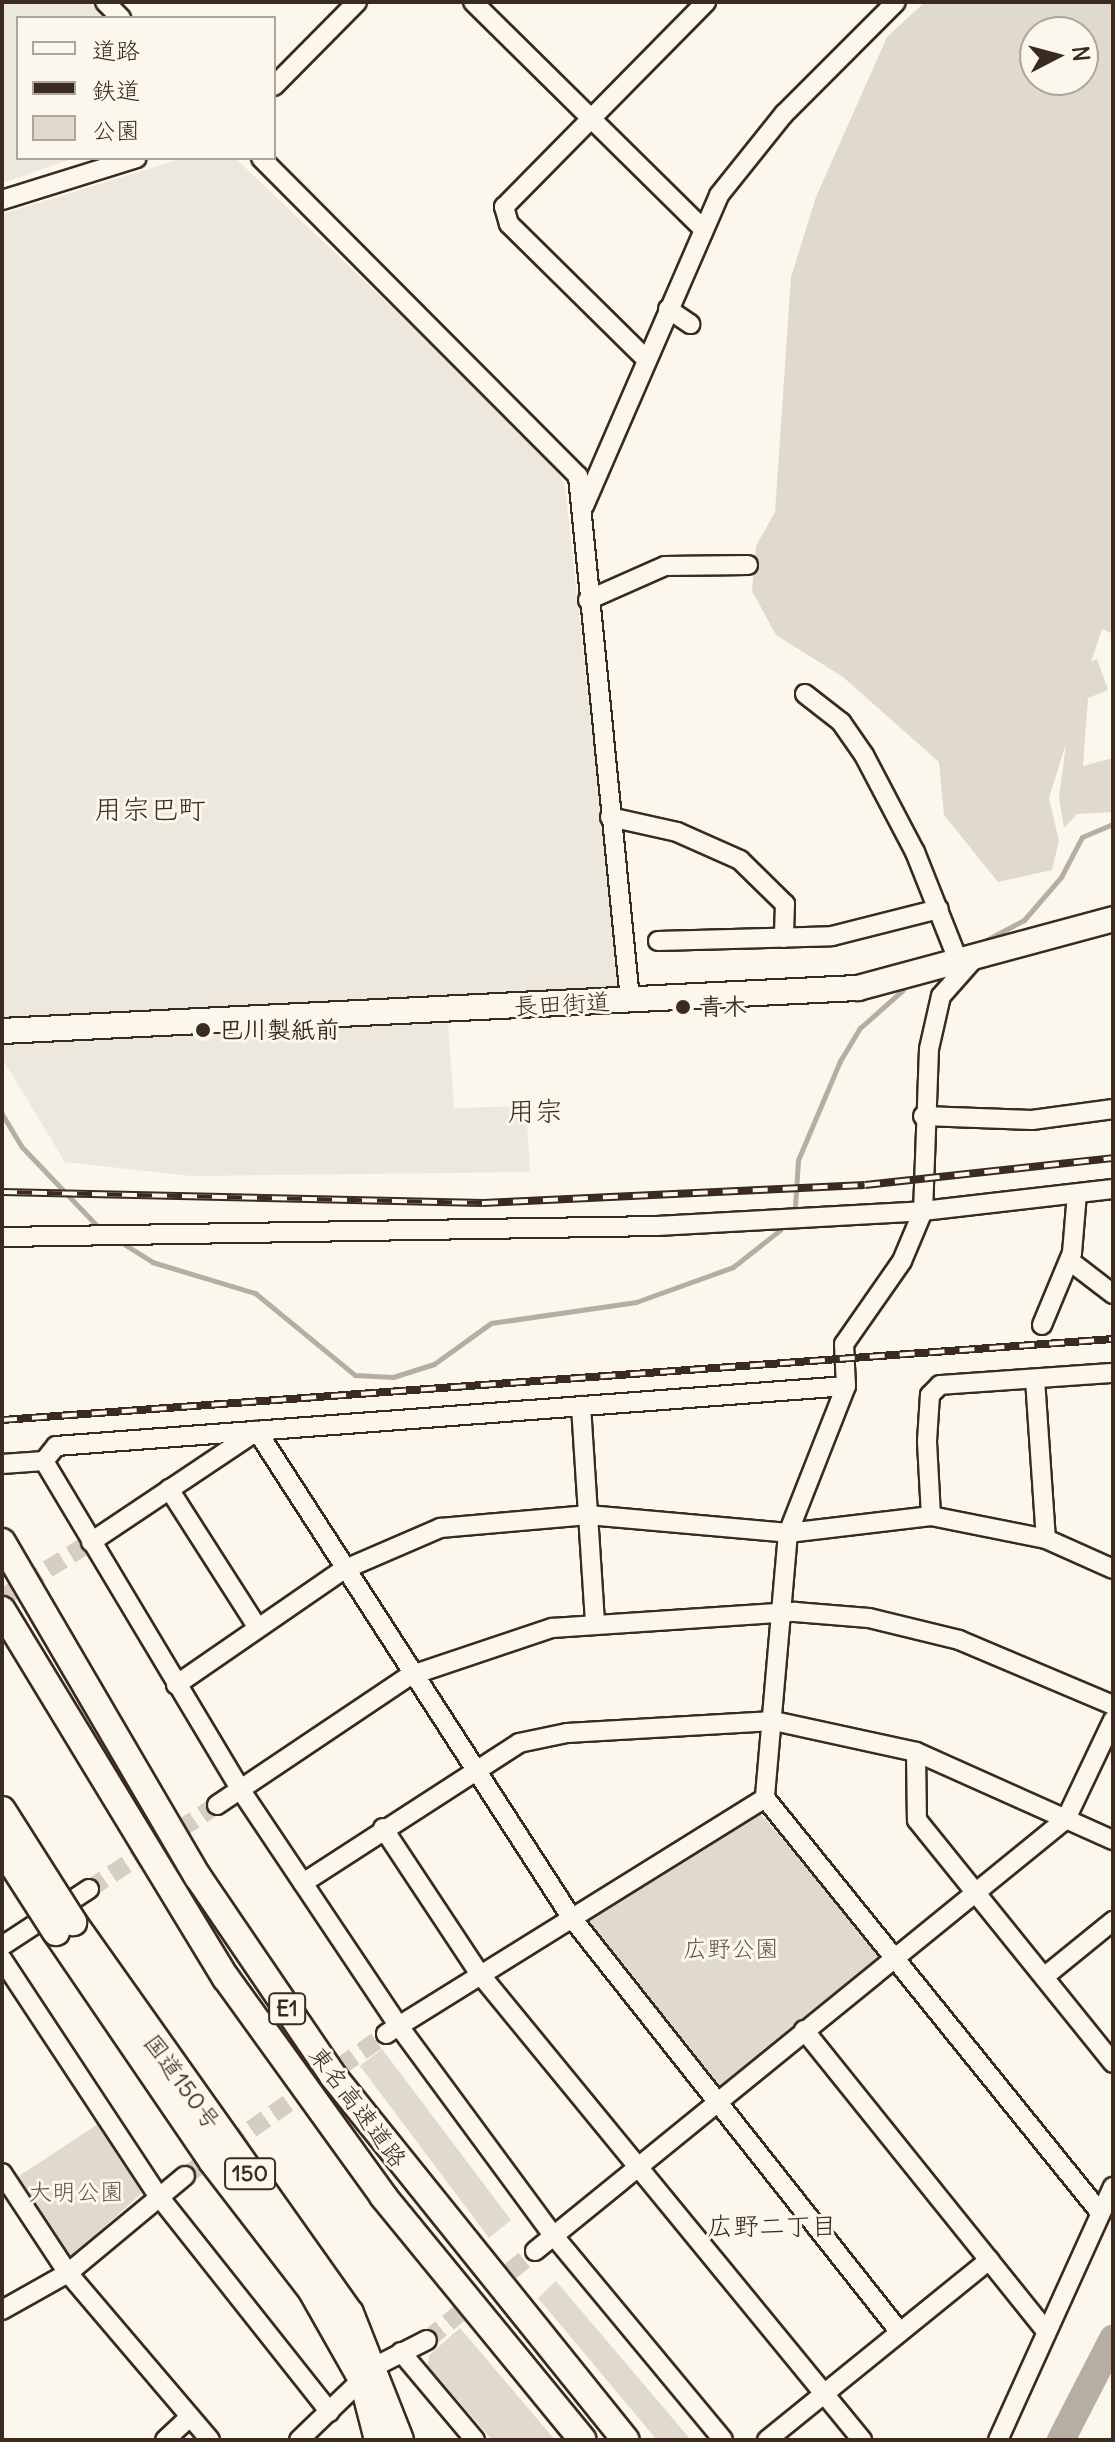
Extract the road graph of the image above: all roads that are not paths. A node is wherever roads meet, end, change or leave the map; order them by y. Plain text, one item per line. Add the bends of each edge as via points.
1 (357, 2) edge
2 (473, 2) edge
3 (706, 2) edge
4 (896, 2) edge
5 (276, 84) edge
6 (590, 117) junction
7 (131, 160) edge
8 (263, 160) edge
9 (2, 200) edge
10 (703, 229) junction
11 (668, 309) junction
12 (690, 324) dead end
13 (647, 360) junction
14 (582, 511) junction
15 (748, 565) dead end
16 (588, 600) junction
17 (805, 694) dead end
18 (610, 817) junction
19 (939, 909) junction
20 (1113, 919) edge
21 (784, 938) junction
22 (658, 941) dead end
23 (966, 963) junction
24 (630, 1000) junction
25 (2, 1031) edge
26 (1113, 1109) edge
27 (923, 1116) junction
28 (1113, 1189) edge
29 (1077, 1194) junction
30 (923, 1211) junction
31 (2, 1237) edge
32 (1070, 1261) junction
33 (1113, 1294) edge
34 (1042, 1325) dead end
35 (1113, 1373) edge
36 (1035, 1379) junction
37 (846, 1386) junction
38 (581, 1406) junction
39 (257, 1431) junction
40 (44, 1461) junction
41 (2, 1464) edge
42 (169, 1489) junction
43 (588, 1515) junction
44 (931, 1516) junction
45 (788, 1533) junction
46 (1046, 1539) junction
47 (2, 1542) edge
48 (91, 1542) junction
49 (1113, 1569) edge
50 (343, 1570) junction
51 (2, 1610) edge
52 (782, 1613) junction
53 (595, 1624) junction
54 (258, 1628) junction
55 (409, 1676) junction
56 (176, 1685) junction
57 (1113, 1705) edge
58 (1113, 1720) edge
59 (774, 1721) junction
60 (916, 1752) junction
61 (471, 1769) junction
62 (240, 1789) junction
63 (765, 1798) junction
64 (217, 1805) tunnel mouth
65 (2, 1810) edge
66 (1066, 1819) junction
67 (383, 1828) junction
68 (1113, 1840) edge
69 (2, 1848) edge
70 (303, 1883) junction
71 (89, 1889) tunnel mouth
72 (978, 1893) junction
73 (571, 1917) junction
74 (1113, 1921) edge
75 (65, 1927) junction
76 (2, 1946) edge
77 (2, 1959) edge
78 (893, 1959) junction
79 (479, 1973) junction
80 (1044, 1977) junction
81 (392, 2029) junction
82 (804, 2030) junction
83 (1113, 2063) edge
84 (717, 2101) junction
85 (635, 2168) junction
86 (2, 2173) edge
87 (185, 2176) tunnel mouth
88 (1113, 2187) edge
89 (157, 2194) junction
90 (1099, 2211) junction
91 (553, 2235) junction
92 (535, 2251) tunnel mouth
93 (989, 2260) junction
94 (68, 2273) junction
95 (2, 2310) edge
96 (1044, 2329) junction
97 (899, 2331) junction
98 (427, 2340) tunnel mouth
99 (401, 2352) junction
100 (369, 2374) junction
101 (818, 2395) junction
102 (330, 2412) junction
103 (190, 2417) junction
104 (165, 2440) edge
105 (210, 2440) edge
106 (299, 2440) edge
107 (378, 2440) edge
108 (400, 2440) edge
109 (475, 2440) edge
110 (583, 2440) edge
111 (626, 2440) edge
112 (723, 2440) edge
113 (767, 2440) edge
114 (862, 2440) edge
115 (998, 2440) edge

1 - 5 street
2 - 6 street
3 - 6 street
4 - 10 street via 745,158
6 - 10 street
6 - 13 street via 508,200 504,217
7 - 9 street
8 - 14 street via 569,463
10 - 11 street
11 - 12 street
11 - 13 street
13 - 14 street
14 - 16 street
15 - 16 street via 665,566
16 - 18 street
17 - 19 street via 841,722 864,755
18 - 21 street via 677,832 740,860 785,904
18 - 24 street
19 - 21 street via 852,933
19 - 23 street
20 - 23 main road, 長田街道
21 - 22 street
23 - 24 main road, 長田街道 via 858,988
23 - 27 street via 941,996
24 - 25 main road, 長田街道
26 - 27 street via 1032,1120
27 - 30 street
28 - 29 street
29 - 30 street
29 - 32 street
30 - 31 street via 508,1231 92,1231
30 - 37 street via 902,1261 844,1344
32 - 33 street
32 - 34 street
35 - 36 street
36 - 44 street via 940,1385 930,1395
36 - 46 street
37 - 38 street
37 - 45 street
38 - 39 street
38 - 43 street
39 - 40 street via 56,1446
39 - 42 street
39 - 50 street
40 - 41 street
40 - 48 street
42 - 48 street
42 - 54 street
43 - 45 street
43 - 50 street via 440,1528
43 - 53 street
44 - 45 street
44 - 46 street
45 - 52 street
46 - 49 street
47 - 111 highway, 東名高速道路 / E1 via 190,1863 324,2064
48 - 56 street
50 - 54 street
50 - 55 street
51 - 110 highway, 東名高速道路 / E1 via 226,1978 383,2196
52 - 53 street
52 - 57 street via 908,1624
52 - 59 street
53 - 55 street via 519,1635
54 - 56 street
55 - 61 street
55 - 62 street
56 - 62 street
58 - 66 street
59 - 60 street
59 - 61 street via 545,1737
59 - 63 street
60 - 66 street
60 - 72 street via 917,1820
61 - 67 street
61 - 73 street
62 - 64 street
62 - 70 street
63 - 73 street
63 - 78 street
65 - 75 highway, 国道150号 / 150, bridge
66 - 68 street
66 - 72 street
67 - 70 street
67 - 79 street
69 - 75 highway, 国道150号 / 150, bridge
70 - 81 street
71 - 76 street
72 - 78 street
72 - 80 street
73 - 79 street
73 - 84 street
74 - 80 street
75 - 100 highway, 国道150号 / 150 via 212,2161
77 - 89 street
78 - 82 street
78 - 90 street
79 - 81 street
79 - 85 street
80 - 83 street
81 - 91 street
82 - 84 street
82 - 93 street
84 - 85 street
84 - 97 street
85 - 91 street
85 - 101 street
86 - 94 street
87 - 89 street
88 - 90 street
89 - 94 street
89 - 102 street
90 - 96 street
91 - 92 street
91 - 112 street
93 - 96 street
93 - 97 street
94 - 95 street
94 - 103 street
96 - 115 street
97 - 101 street
98 - 99 street
99 - 100 street
99 - 109 street
100 - 102 street
100 - 107 highway, 国道150号 / 150
100 - 108 highway, 国道150号 / 150
101 - 113 street
101 - 114 street
102 - 106 street
103 - 104 street
103 - 105 street

